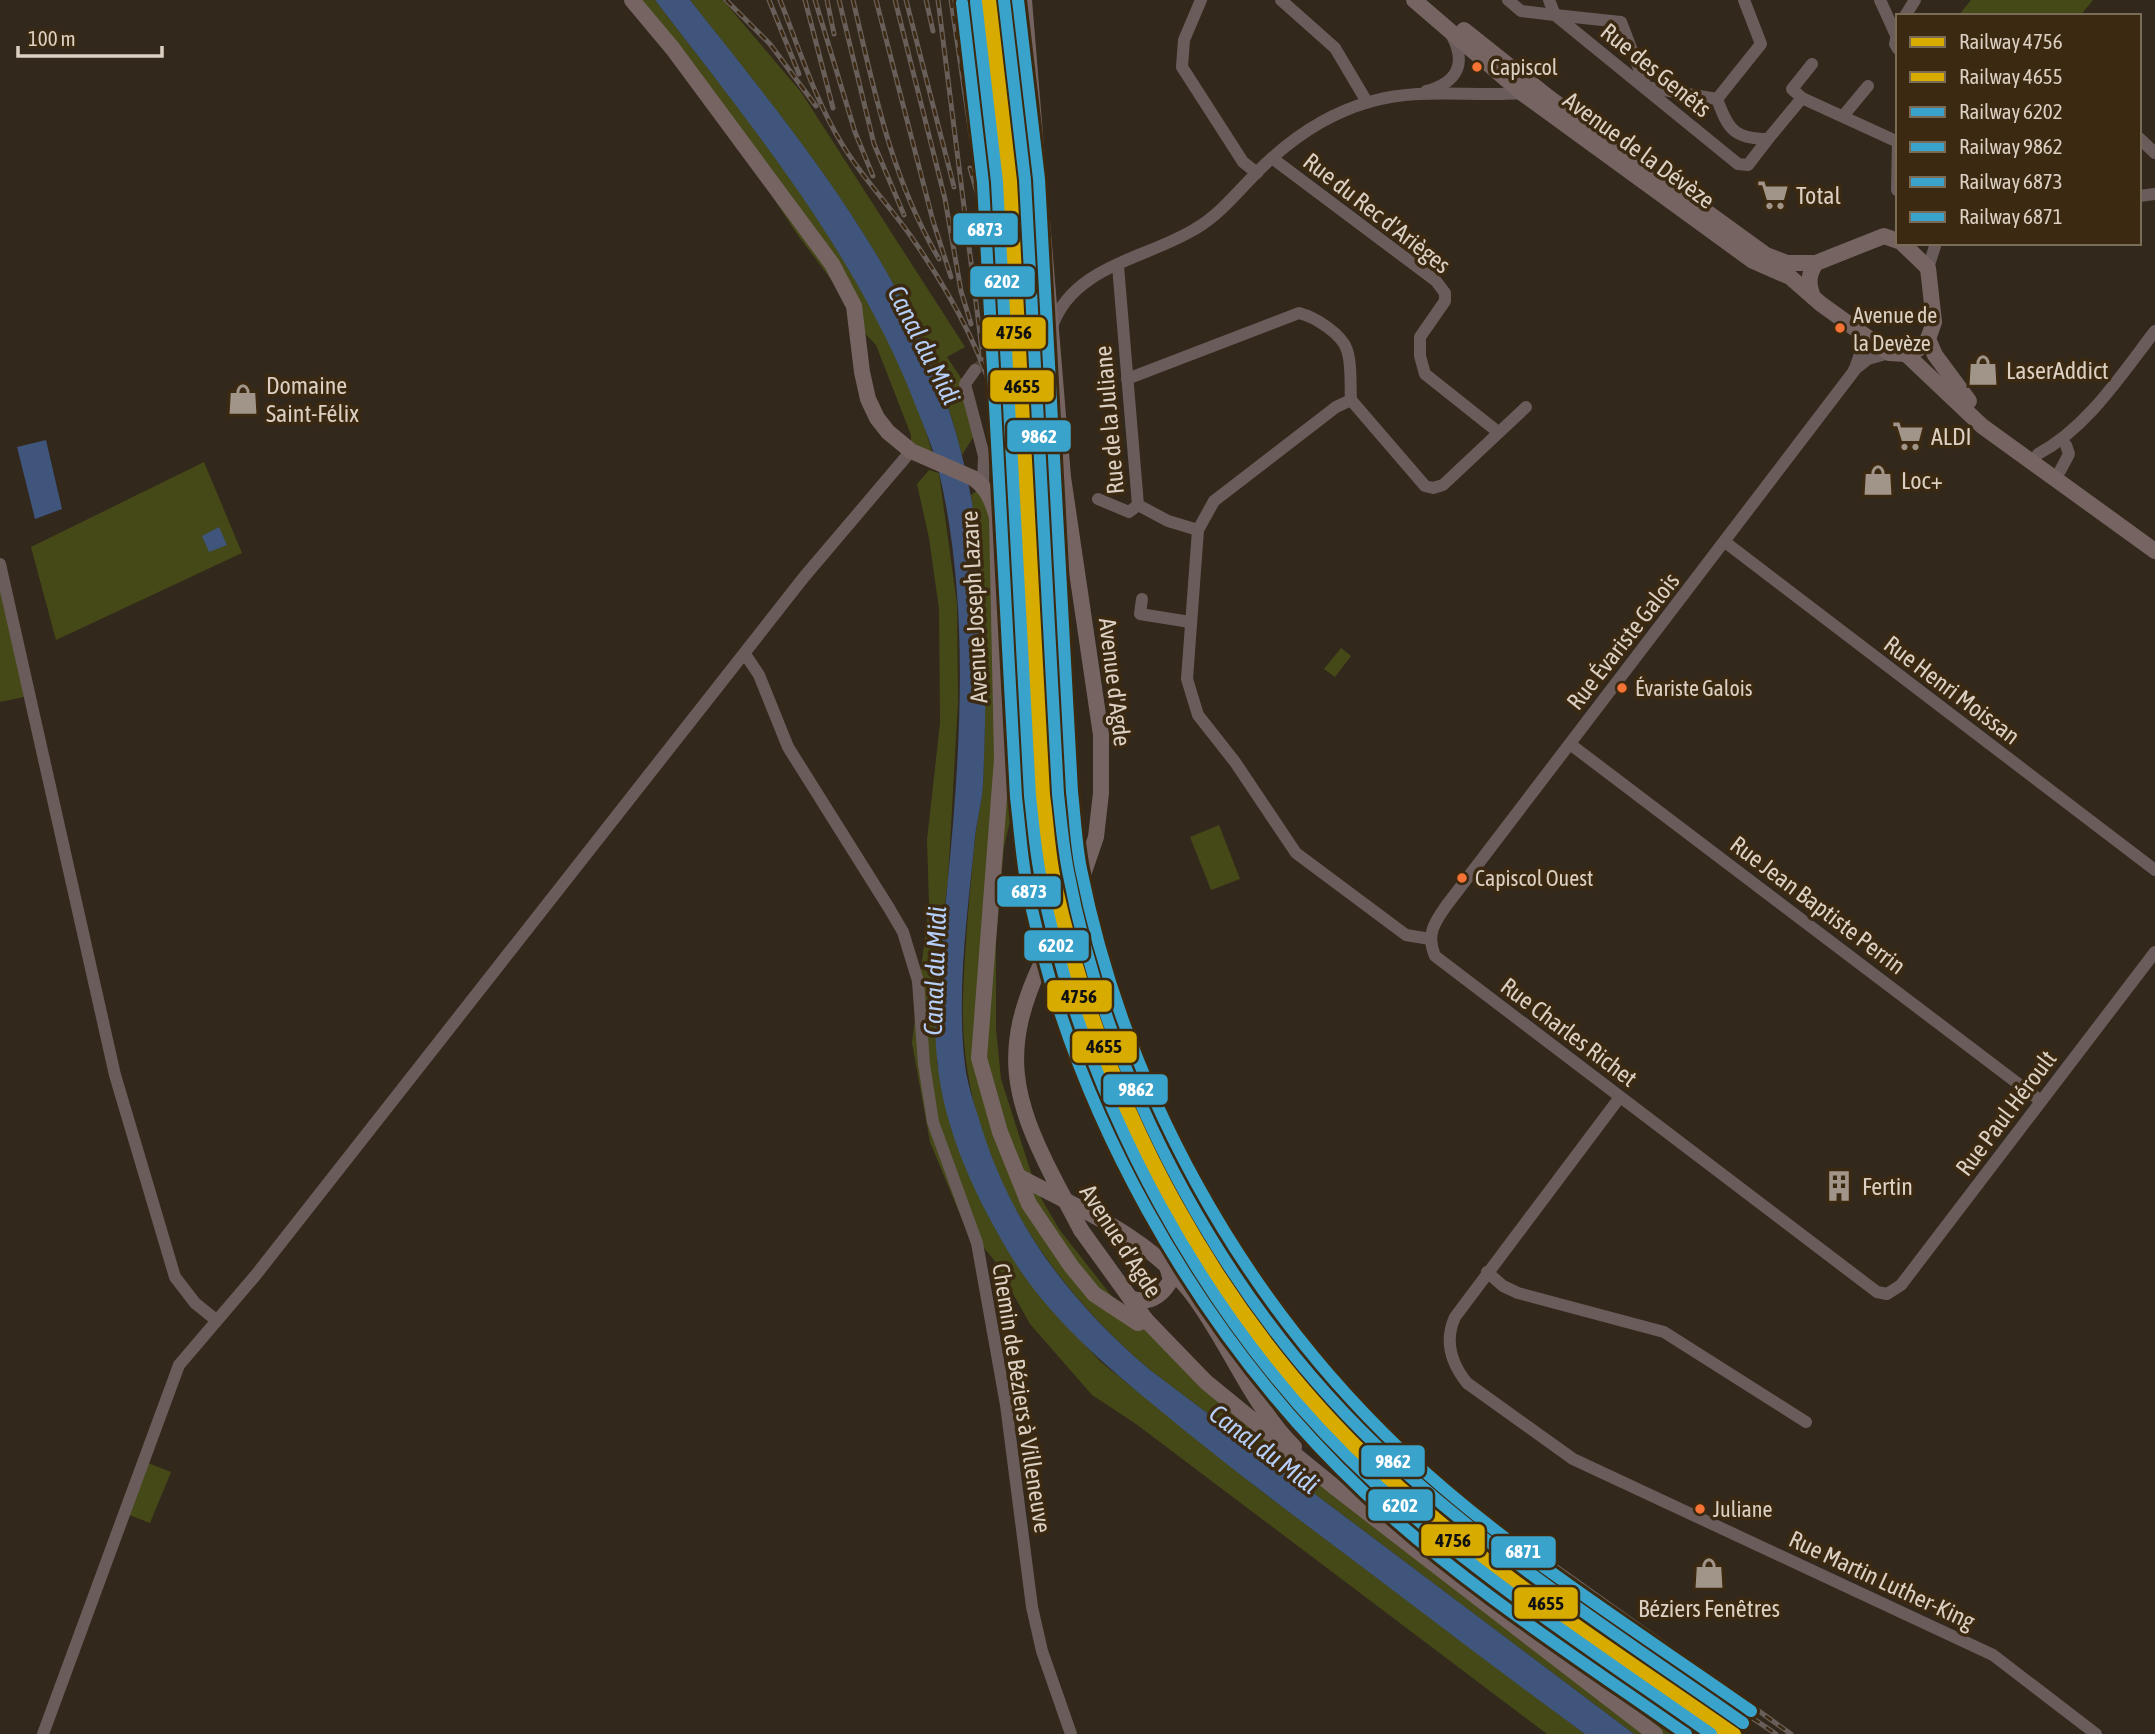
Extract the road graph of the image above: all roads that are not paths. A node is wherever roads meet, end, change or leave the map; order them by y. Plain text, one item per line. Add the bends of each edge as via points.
1 (632, 0) edge
2 (1024, 0) edge
3 (1200, 0) edge
4 (1281, 0) edge
5 (1414, 0) edge
6 (1429, 0) edge
7 (1508, 0) edge
8 (1549, 0) edge
9 (1744, 0) edge
10 (1881, 0) edge
11 (1556, 15) junction
12 (1896, 31) edge
13 (1464, 50) junction
14 (1812, 64) dead end
15 (1457, 71) junction
16 (1868, 86) dead end
17 (1646, 87) junction
18 (1478, 93) junction
19 (1522, 93) junction
20 (1415, 94) junction
21 (1548, 97) junction
22 (1802, 98) junction
23 (1717, 99) junction
24 (1030, 100) junction
25 (1367, 102) junction
26 (1843, 116) junction
27 (1768, 139) junction
28 (2141, 140) edge
29 (1896, 141) edge
30 (2155, 153) edge
31 (1272, 158) junction
32 (1257, 173) junction
33 (1895, 238) edge
34 (1904, 245) edge
35 (1935, 245) edge
36 (1816, 263) junction
37 (1118, 266) junction
38 (1928, 268) junction
39 (1813, 297) junction
40 (1858, 330) junction
41 (2155, 331) edge
42 (1050, 334) junction
43 (1928, 339) junction
44 (1889, 353) junction
45 (997, 354) tunnel mouth
46 (1906, 354) junction
47 (975, 370) tunnel mouth
48 (1854, 371) junction
49 (1127, 379) junction
50 (1351, 400) junction
51 (1527, 407) dead end
52 (1498, 432) junction
53 (2066, 446) dead end
54 (916, 454) junction
55 (2038, 454) junction
56 (2060, 471) junction
57 (978, 481) junction
58 (1098, 499) dead end
59 (1138, 505) junction
60 (1198, 530) junction
61 (2155, 541) edge
62 (1725, 542) junction
63 (2155, 551) edge
64 (0, 565) edge
65 (1142, 599) dead end
66 (1190, 622) junction
67 (745, 654) junction
68 (1570, 744) junction
69 (2155, 870) edge
70 (1430, 939) junction
71 (2155, 952) edge
72 (1620, 1097) junction
73 (2041, 1101) junction
74 (1018, 1176) junction
75 (1166, 1264) junction
76 (1487, 1272) junction
77 (1887, 1294) joint
78 (1130, 1298) junction
79 (216, 1320) junction
80 (1146, 1320) junction
81 (1806, 1422) dead end
82 (1337, 1489) junction
83 (43, 1734) edge
84 (1071, 1734) edge
85 (1655, 1734) edge
86 (2096, 1734) edge

1 - 54 main road, Avenue Joseph Lazare via 832,264 854,306 868,399 888,432
2 - 24 main road, Avenue d'Agde
3 - 32 street via 1184,40 1182,67 1243,162
4 - 25 street via 1335,48
5 - 13 main road, Avenue de la Dévèze via 1449,30
6 - 21 main road, Avenue de la Dévèze
7 - 11 street via 1521,11
8 - 11 street
9 - 23 street via 1761,44
10 - 12 street
11 - 17 street, Rue des Genêts
11 - 17 street via 1621,22
13 - 15 street
13 - 19 main road, Avenue de la Dévèze
13 - 21 street via 1479,46
14 - 22 street via 1791,89
15 - 18 street via 1464,85
15 - 20 street via 1447,82
16 - 26 street
17 - 23 street
17 - 27 street, Rue des Genêts via 1738,164 1748,164
18 - 19 street
18 - 20 street
19 - 39 main road, Avenue de la Dévèze via 1753,261 1790,277
20 - 25 street
21 - 36 main road, Avenue de la Dévèze via 1766,255 1782,262
22 - 26 street
22 - 27 street
23 - 27 street via 1736,133
24 - 42 main road, Avenue d'Agde
24 - 45 street via 1021,135 1034,319 1028,333
25 - 31 street via 1306,131
26 - 29 street
28 - 30 street
31 - 32 street
31 - 52 street, Rue du Rec d'Arièges via 1436,281 1445,301 1420,337 1425,374
32 - 37 street via 1196,229
33 - 36 main road
34 - 38 main road
35 - 38 street
36 - 39 main road via 1808,284
37 - 42 street via 1084,281 1066,297
37 - 49 street, Rue de la Juliane
38 - 43 main road via 1934,322
39 - 40 main road
40 - 44 main road
40 - 48 street, Rue Évariste Galois via 1860,354
41 - 55 street via 2082,422
42 - 78 main road, Avenue d'Agde, bridge via 1063,477 1101,735 1101,793 1096,837 1071,910 1021,1013 1014,1060 1033,1138 1081,1230
43 - 46 main road
43 - 55 main road via 1961,394 1988,420
44 - 46 main road
44 - 48 street, Rue Évariste Galois via 1868,359
46 - 63 main road via 1982,426
47 - 57 street via 965,384 984,456
48 - 62 street, Rue Évariste Galois
49 - 50 street via 1300,313 1340,338 1348,350
49 - 59 street, Rue de la Juliane
50 - 52 street via 1425,486 1433,488 1443,485
50 - 60 street via 1214,501
51 - 52 street
53 - 56 street via 2069,454
54 - 57 main road, Avenue Joseph Lazare
54 - 67 street via 804,577
55 - 56 main road
56 - 61 main road
57 - 74 main road, Avenue Joseph Lazare via 992,499 997,517 1002,759 979,1058
58 - 59 street via 1129,512
59 - 60 street, Rue de la Juliane
60 - 66 street
62 - 68 street, Rue Évariste Galois
62 - 69 street, Rue Henri Moissan
64 - 79 street via 115,1075 175,1277
65 - 66 street via 1140,614
66 - 70 street via 1187,679 1198,715 1296,853 1406,935
67 - 79 street
67 - 84 street, Chemin de Béziers à Villeneuve via 759,675 788,747 889,908 914,962 933,1122 977,1243 1006,1405 1032,1606 1042,1651
68 - 70 street, Rue Évariste Galois via 1446,906
68 - 73 street, Rue Jean Baptiste Perrin
70 - 72 street, Rue Charles Richet via 1435,956
71 - 73 street, Rue Paul Héroult
72 - 76 street, Rue Martin Luther-King
72 - 77 street, Rue Charles Richet via 1877,1292
73 - 77 street, Rue Paul Héroult via 1901,1285
74 - 75 main road via 1109,1224
74 - 80 main road, Avenue Joseph Lazare via 1029,1204 1094,1294 1138,1323
75 - 78 main road via 1171,1280 1164,1293 1140,1302
75 - 82 main road via 1191,1293 1288,1440
76 - 81 street via 1518,1293 1664,1332
76 - 86 street, Rue Martin Luther-King via 1451,1326 1452,1359 1468,1383 1573,1459 1993,1655
78 - 80 main road, Avenue d'Agde
79 - 83 street via 179,1365
80 - 82 main road, Avenue d'Agde via 1206,1382
82 - 85 main road

